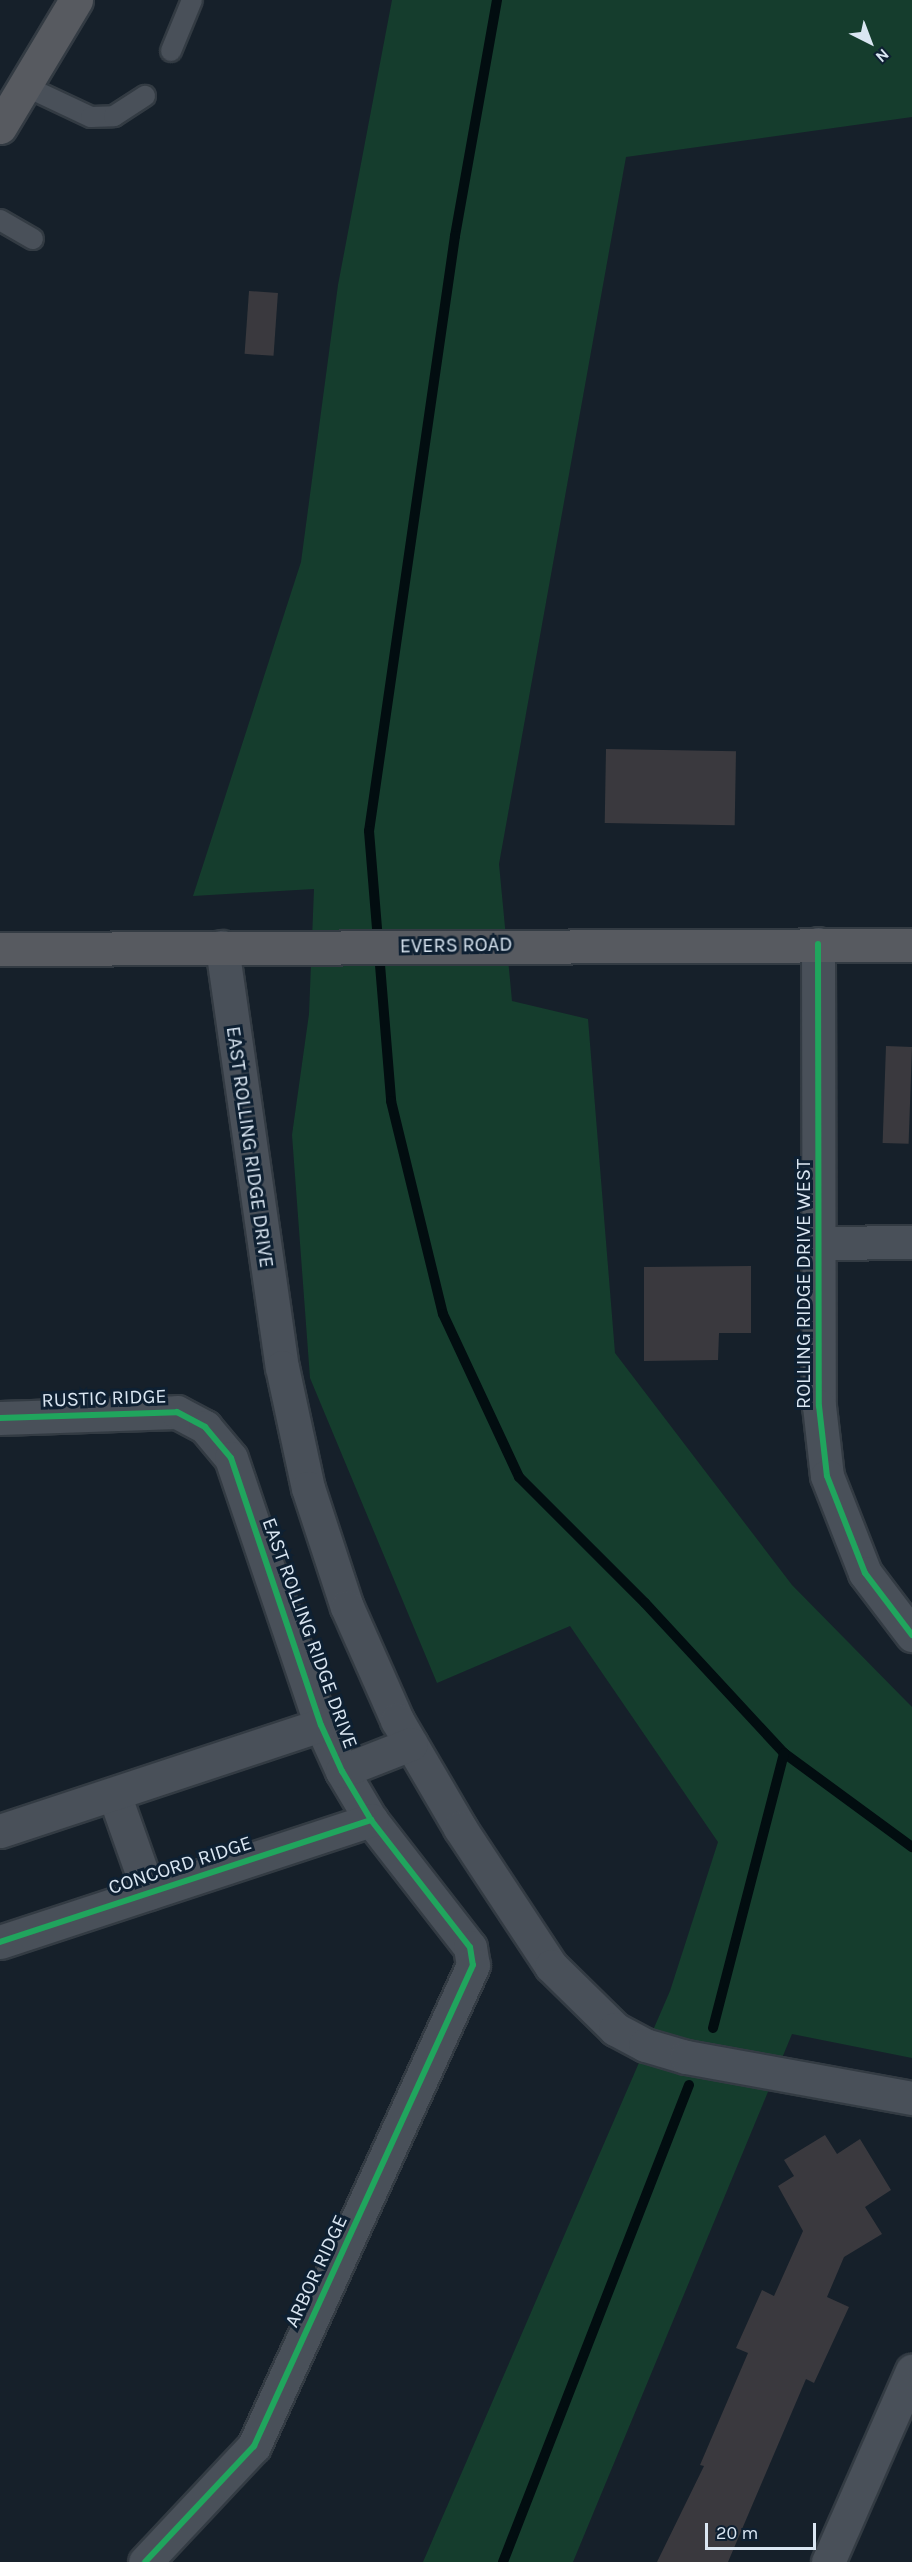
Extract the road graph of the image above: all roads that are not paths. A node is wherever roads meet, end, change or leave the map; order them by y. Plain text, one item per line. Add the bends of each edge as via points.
1 (76, 0) edge
2 (192, 0) edge
3 (171, 51) dead end
4 (25, 86) junction
5 (145, 96) dead end
6 (3, 116) edge
7 (0, 220) edge
8 (33, 239) dead end
9 (818, 944) junction
10 (912, 945) edge
11 (222, 947) junction
12 (0, 950) edge
13 (912, 1242) edge
14 (819, 1243) junction
15 (0, 1418) edge
16 (205, 1427) joint
17 (912, 1635) edge
18 (321, 1725) junction
19 (411, 1744) junction
20 (342, 1771) junction
21 (114, 1794) junction
22 (371, 1820) junction
23 (0, 1831) edge
24 (149, 1893) junction
25 (0, 1942) edge
26 (474, 1965) joint
27 (912, 2098) edge
28 (912, 2371) edge
29 (145, 2562) edge
30 (828, 2562) edge

1 - 4 main road
2 - 3 lane
4 - 5 lane via 91,117 114,116
4 - 6 main road
7 - 8 lane
9 - 10 main road, EVERS ROAD
9 - 11 main road, EVERS ROAD
9 - 14 street, ROLLING RIDGE DRIVE WEST
11 - 12 main road, EVERS ROAD
11 - 19 street, EAST ROLLING RIDGE DRIVE via 282,1367 308,1488 347,1607
13 - 14 street
14 - 17 street, ROLLING RIDGE DRIVE WEST via 819,1406 827,1476 865,1573
15 - 16 street, RUSTIC RIDGE via 177,1412
16 - 18 street, EAST ROLLING RIDGE DRIVE via 231,1458
18 - 20 street, EAST ROLLING RIDGE DRIVE
18 - 21 street
19 - 20 street
19 - 27 street, EAST ROLLING RIDGE DRIVE via 551,1966 615,2029 645,2045 686,2057
20 - 22 street, EAST ROLLING RIDGE DRIVE
21 - 23 street
21 - 24 street, CONCORD RIDGE
22 - 24 street, CONCORD RIDGE
22 - 26 street, EAST ROLLING RIDGE DRIVE via 470,1947
24 - 25 street, CONCORD RIDGE
26 - 29 street, ARBOR RIDGE via 254,2446
28 - 30 street

